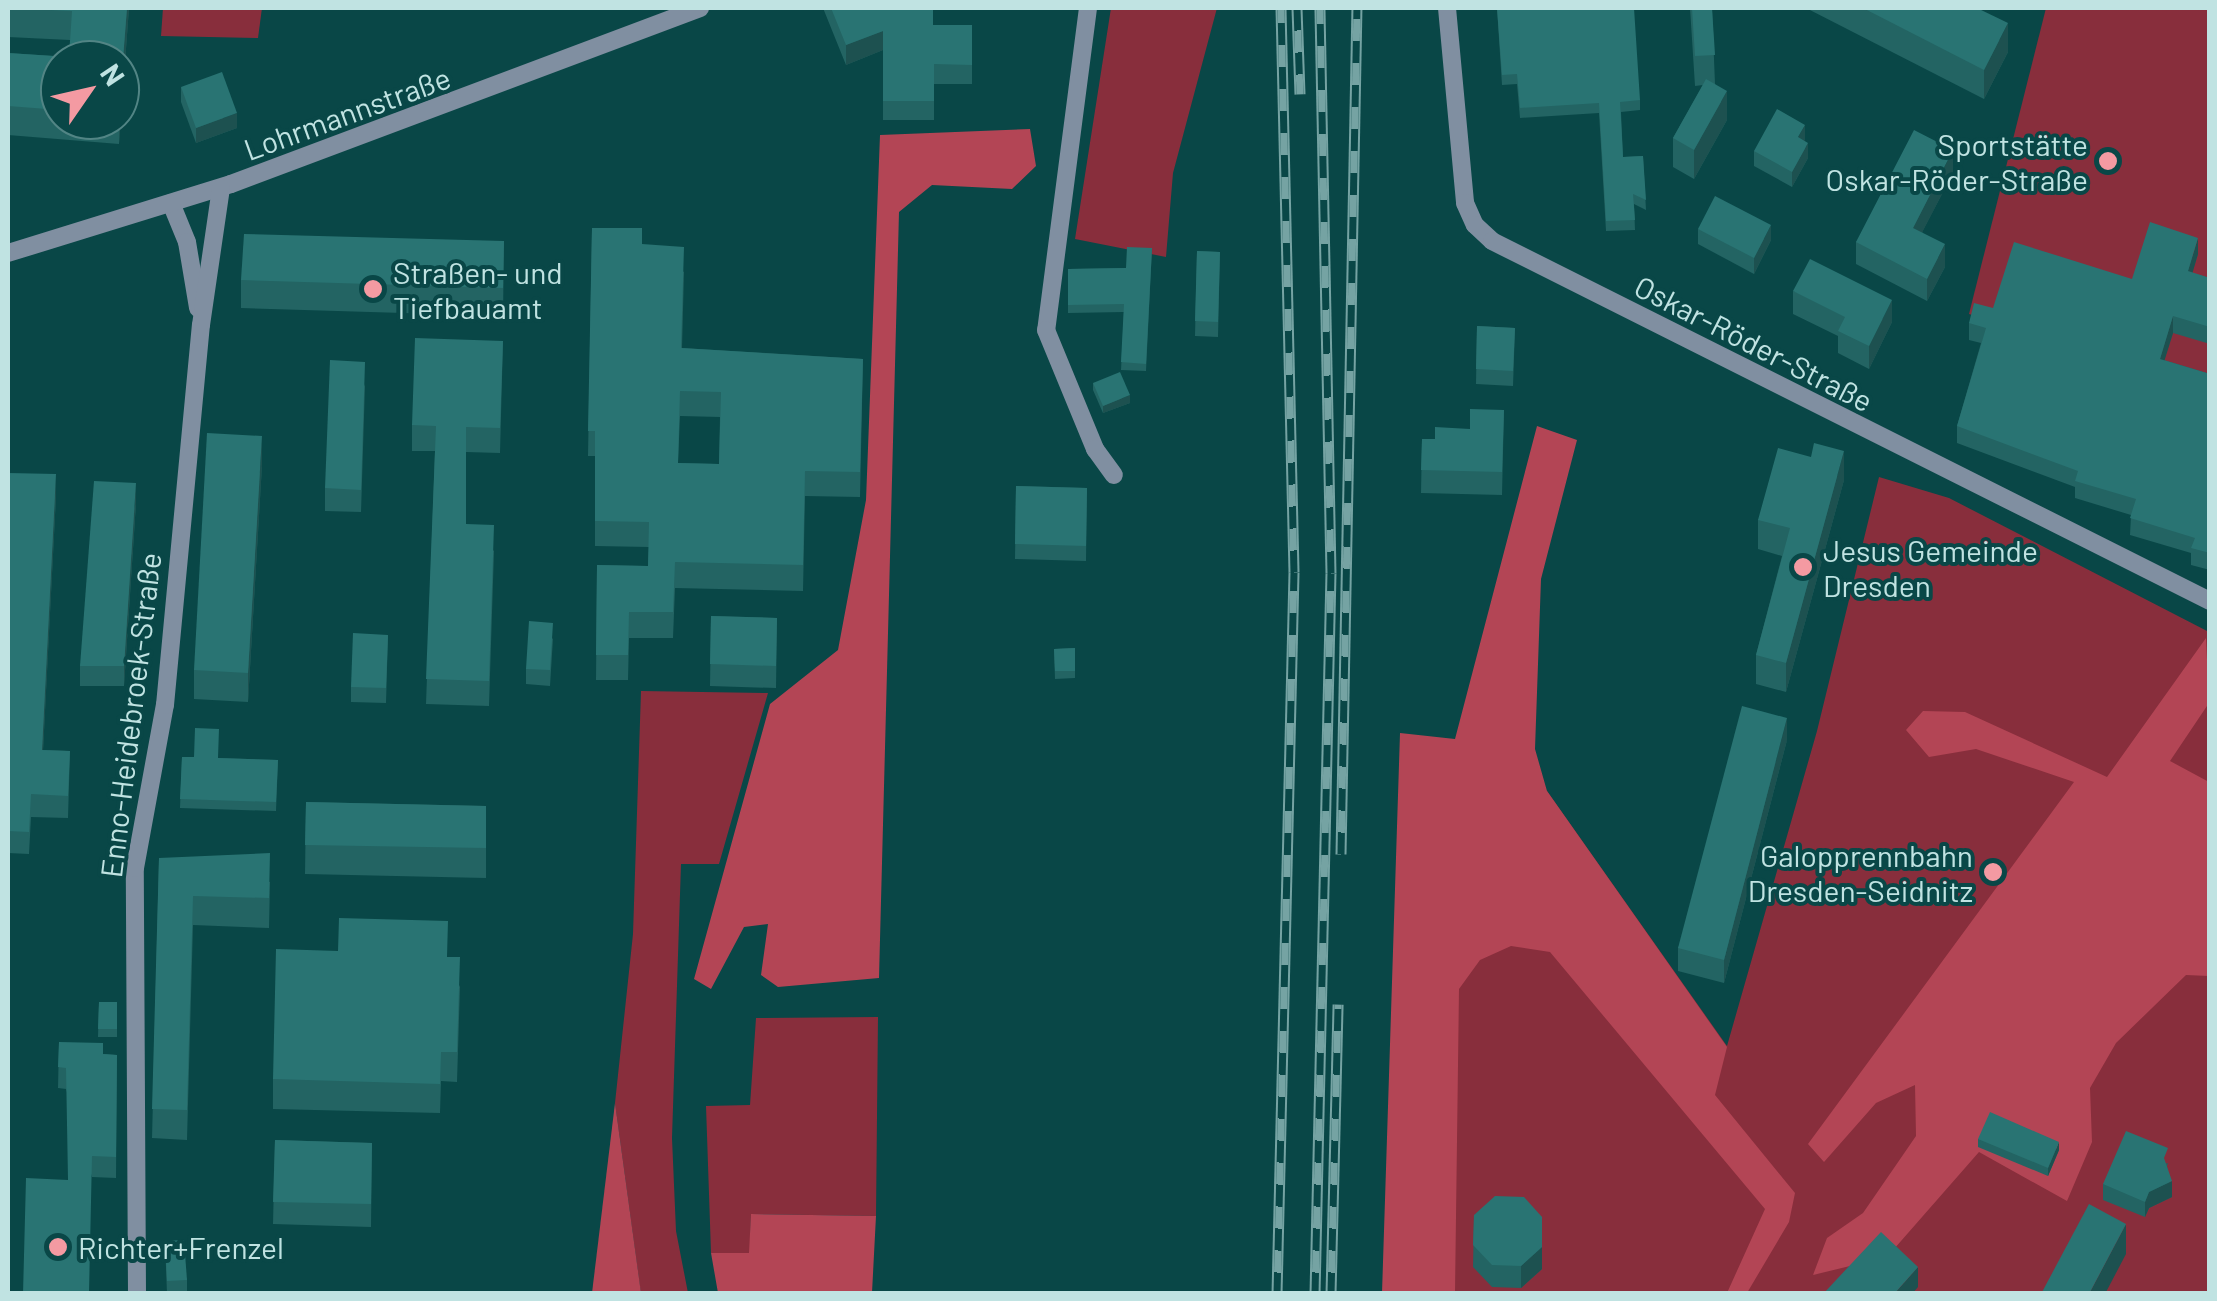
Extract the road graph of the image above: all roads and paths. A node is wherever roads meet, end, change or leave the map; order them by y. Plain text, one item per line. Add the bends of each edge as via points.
1 (700, 8) edge
2 (1088, 8) edge
3 (1447, 8) edge
4 (221, 188) junction
5 (171, 203) junction
6 (8, 253) edge
7 (201, 325) junction
8 (1114, 475) dead end
9 (2210, 602) edge
10 (137, 1294) edge

1 - 4 street, Lohrmannstraße
2 - 8 street via 1046,330 1094,449
3 - 9 street, Oskar-Röder-Straße via 1464,202 1474,225 1492,241
4 - 5 street, Lohrmannstraße
4 - 7 street, Enno-Heidebroek-Straße
5 - 6 street, Lohrmannstraße
5 - 7 street, Enno-Heidebroek-Straße via 187,242
7 - 10 street, Enno-Heidebroek-Straße via 165,705 135,868

